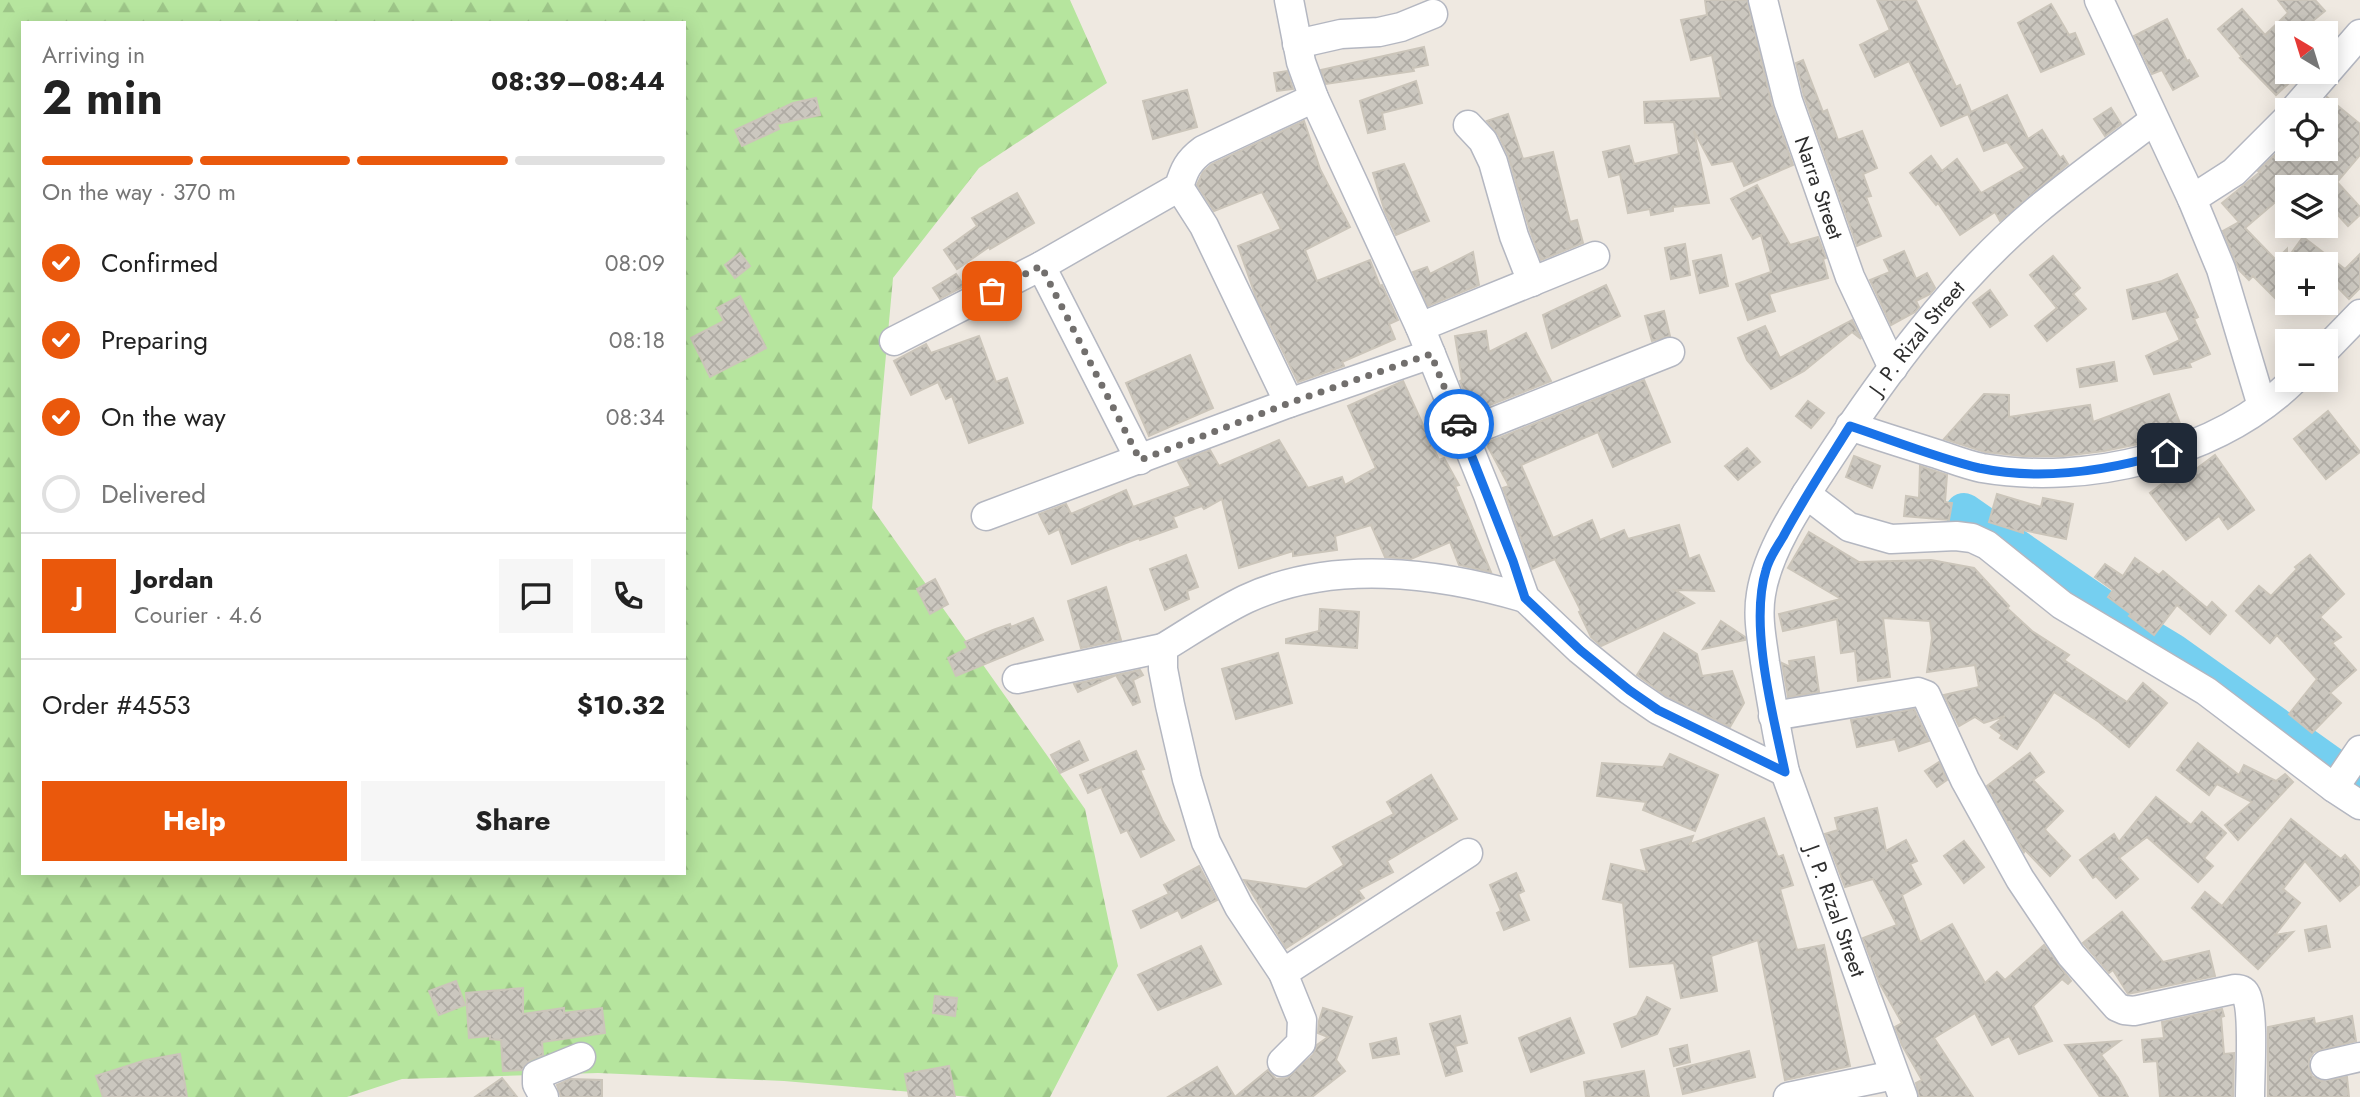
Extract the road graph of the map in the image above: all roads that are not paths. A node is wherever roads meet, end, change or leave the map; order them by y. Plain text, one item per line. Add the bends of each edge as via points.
1 (1289, 0) edge
2 (1763, 0) edge
3 (2099, 0) edge
4 (1433, 14) dead end
5 (2360, 34) edge
6 (1297, 44) junction
7 (1314, 98) junction
8 (2304, 98) edge
9 (2154, 120) junction
10 (1468, 125) dead end
11 (2275, 131) edge
12 (1179, 187) junction
13 (2192, 199) junction
14 (1595, 256) dead end
15 (1041, 266) junction
16 (1532, 282) junction
17 (2360, 314) edge
18 (1420, 327) junction
19 (2338, 337) edge
20 (894, 341) dead end
21 (1670, 352) dead end
22 (1431, 354) junction
23 (1892, 368) junction
24 (2279, 392) edge
25 (1289, 403) junction
26 (2262, 406) junction
27 (1850, 426) junction
28 (1463, 434) junction
29 (1140, 460) junction
30 (1806, 494) junction
31 (986, 516) dead end
32 (1525, 598) junction
33 (1163, 648) junction
34 (1017, 679) dead end
35 (1773, 716) junction
36 (2360, 750) edge
37 (1785, 772) junction
38 (2337, 784) junction
39 (2360, 805) edge
40 (1468, 853) dead end
41 (1283, 973) junction
42 (581, 1057) dead end
43 (2360, 1057) edge
44 (1282, 1062) dead end
45 (2325, 1065) dead end
46 (1899, 1086) edge
47 (544, 1097) edge
48 (1788, 1097) edge
49 (2249, 1097) edge

1 - 6 street
2 - 23 street, Narra Street via 1788,101 1815,180 1850,277
3 - 9 street
4 - 6 street via 1379,32 1341,34
5 - 8 street
6 - 7 street
7 - 12 street via 1203,150 1185,167
7 - 18 street
9 - 13 street
9 - 23 street, J. P. Rizal Street via 2036,211 1970,274
10 - 16 street via 1493,162
11 - 13 street via 2234,172
12 - 15 street
12 - 25 street via 1204,226
13 - 26 street via 2221,269
14 - 16 street
15 - 20 street
15 - 29 street
16 - 18 street
17 - 19 street
18 - 22 street
21 - 28 street
22 - 25 street
22 - 28 street
23 - 27 street, J. P. Rizal Street
24 - 26 street
25 - 29 street
26 - 27 street via 2183,449 2076,472 2031,474 1980,468
27 - 30 street, J. P. Rizal Street
28 - 32 street
29 - 31 street
30 - 35 street, J. P. Rizal Street via 1766,568 1760,596 1759,624
30 - 38 street via 1849,527 1891,540 1955,536 1987,545 2062,605 2206,691
32 - 33 street via 1442,579 1350,574 1315,578 1248,598
32 - 37 street via 1580,650 1658,710
33 - 34 street
33 - 41 street via 1170,705 1206,842 1239,906
35 - 37 street, J. P. Rizal Street
35 - 49 street via 1918,692 1926,695 1965,780 2020,879 2071,955 2117,1007 2134,1011 2235,989 2247,995
36 - 38 street
37 - 46 street, J. P. Rizal Street
38 - 39 street
40 - 41 street
41 - 44 street via 1302,1020 1301,1043
42 - 47 street via 537,1075
43 - 45 street
46 - 48 street

